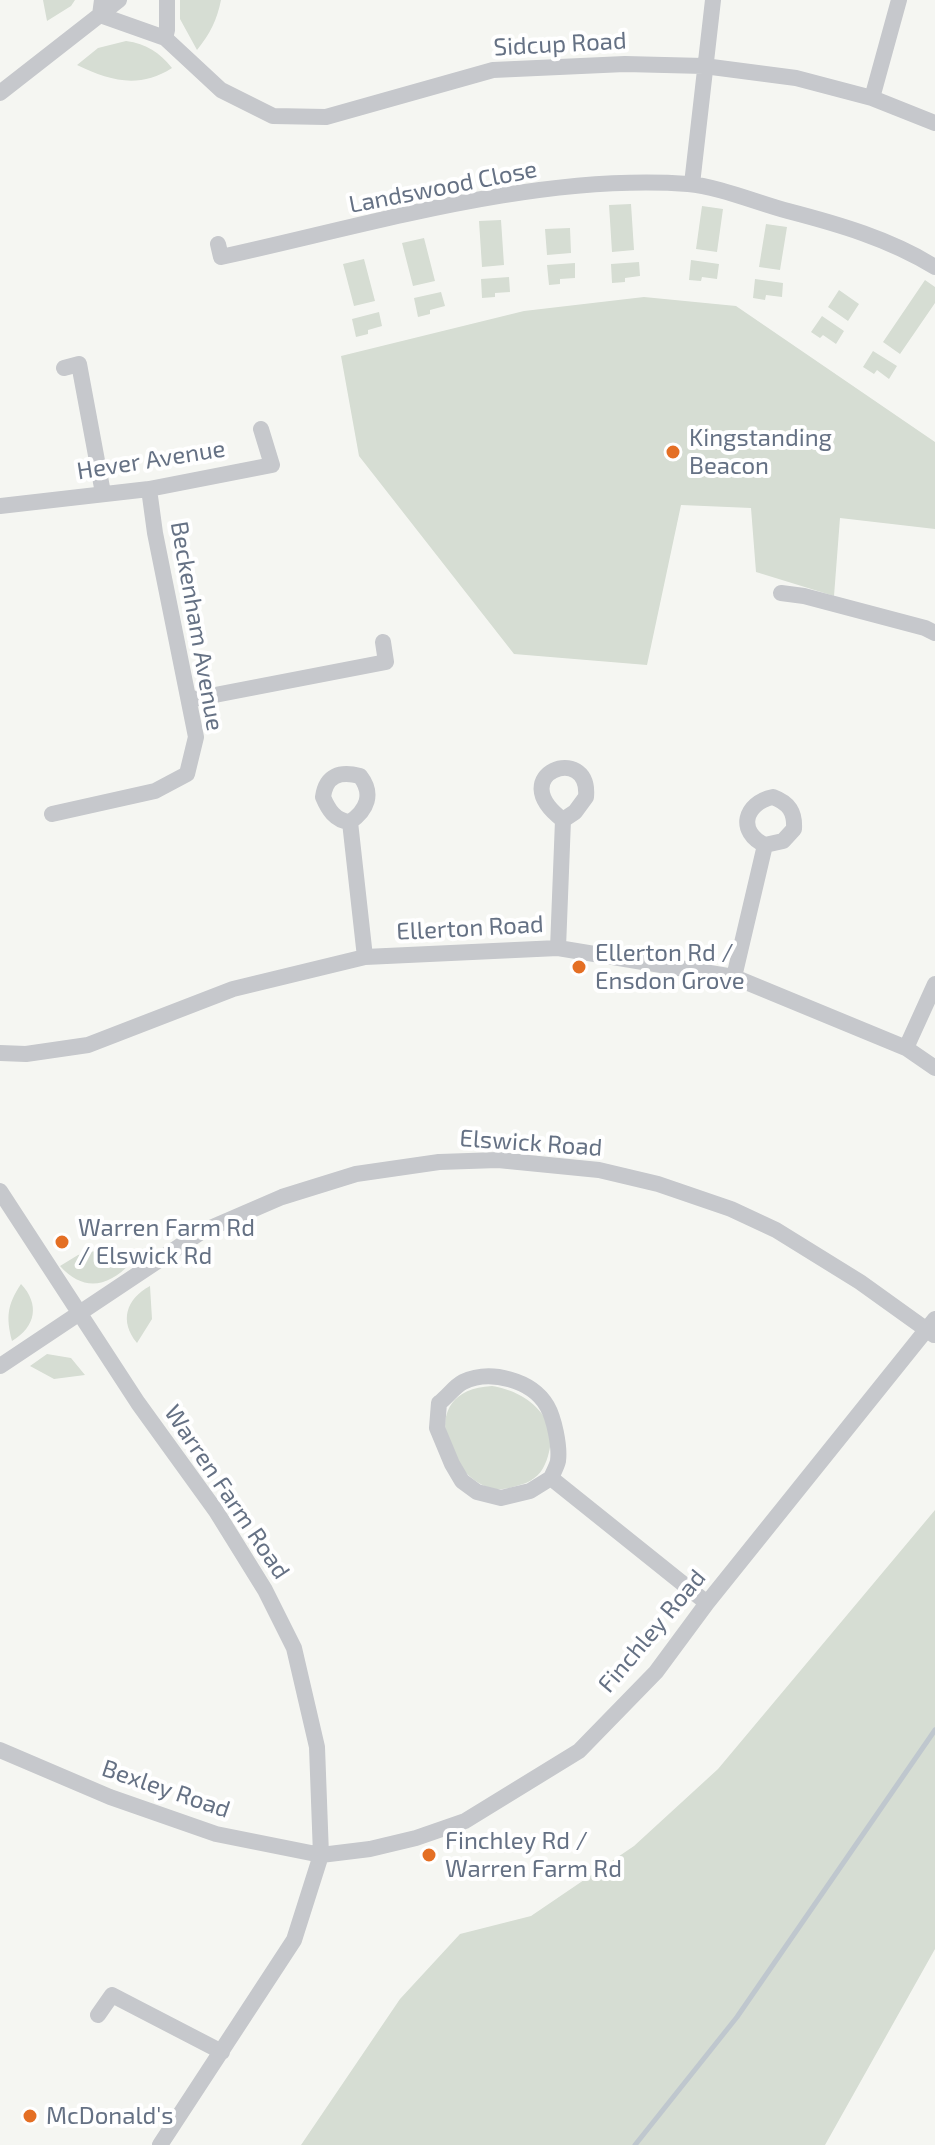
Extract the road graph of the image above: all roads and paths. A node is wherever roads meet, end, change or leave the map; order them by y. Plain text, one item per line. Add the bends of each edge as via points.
1 (119, 0) edge
2 (167, 0) edge
3 (713, 0) edge
4 (899, 0) edge
5 (101, 7) edge
6 (165, 38) junction
7 (704, 66) junction
8 (0, 93) edge
9 (872, 98) junction
10 (935, 123) edge
11 (692, 184) junction
12 (218, 244) dead end
13 (935, 267) edge
14 (64, 368) dead end
15 (261, 429) dead end
16 (149, 489) junction
17 (103, 493) junction
18 (0, 506) edge
19 (781, 593) dead end
20 (935, 633) edge
21 (383, 642) dead end
22 (189, 700) junction
23 (52, 814) dead end
24 (563, 820) dead end
25 (350, 822) dead end
26 (765, 845) dead end
27 (558, 948) junction
28 (365, 957) junction
29 (734, 977) junction
30 (935, 984) edge
31 (906, 1048) junction
32 (0, 1053) edge
33 (935, 1068) edge
34 (0, 1191) edge
35 (79, 1312) junction
36 (932, 1328) edge
37 (0, 1366) edge
38 (551, 1478) junction
39 (707, 1603) junction
40 (0, 1750) edge
41 (321, 1855) junction
42 (98, 2015) dead end
43 (222, 2052) junction
44 (160, 2145) edge

1 - 5 street
2 - 6 street
3 - 7 street
4 - 9 street
5 - 6 street, Sidcup Road
5 - 8 street
6 - 7 street, Sidcup Road via 221,90 273,116 291,117 326,117 493,70
7 - 9 street, Sidcup Road via 796,78
7 - 11 street
9 - 10 street, Sidcup Road
11 - 12 street, Landswood Close via 539,191 447,206 221,257
11 - 13 street, Landswood Close via 844,226
14 - 17 street via 79,364
15 - 16 street, Hever Avenue via 272,465
16 - 17 street, Hever Avenue
16 - 22 street, Beckenham Avenue
17 - 18 street, Hever Avenue
19 - 20 street
21 - 22 street via 386,662
22 - 23 street, Beckenham Avenue via 196,737 187,774 155,791
24 - 27 street
25 - 28 street
26 - 29 street
27 - 28 street, Ellerton Road
27 - 29 street, Ellerton Road
28 - 32 street, Ellerton Road via 233,989 88,1045
29 - 31 street, Ellerton Road
30 - 31 street
31 - 33 street, Ellerton Road
34 - 35 street, Warren Farm Road
35 - 36 street, Elswick Road via 201,1232 282,1197 356,1174 498,1160 599,1170 731,1209 776,1230
35 - 37 street, Elswick Road
35 - 41 street, Warren Farm Road via 216,1511 294,1648 317,1747
36 - 39 street, Finchley Road
38 - 38 street via 530,1491 501,1498 477,1492 452,1464 437,1428 439,1403 463,1382 493,1375 527,1388 546,1404 552,1420 558,1460
38 - 39 street
39 - 41 street, Finchley Road via 656,1672 579,1751 465,1821 370,1849
40 - 41 street, Bexley Road via 216,1834
41 - 43 street, Warren Farm Road via 294,1940
42 - 43 street via 112,1995
43 - 44 street, Warren Farm Road

